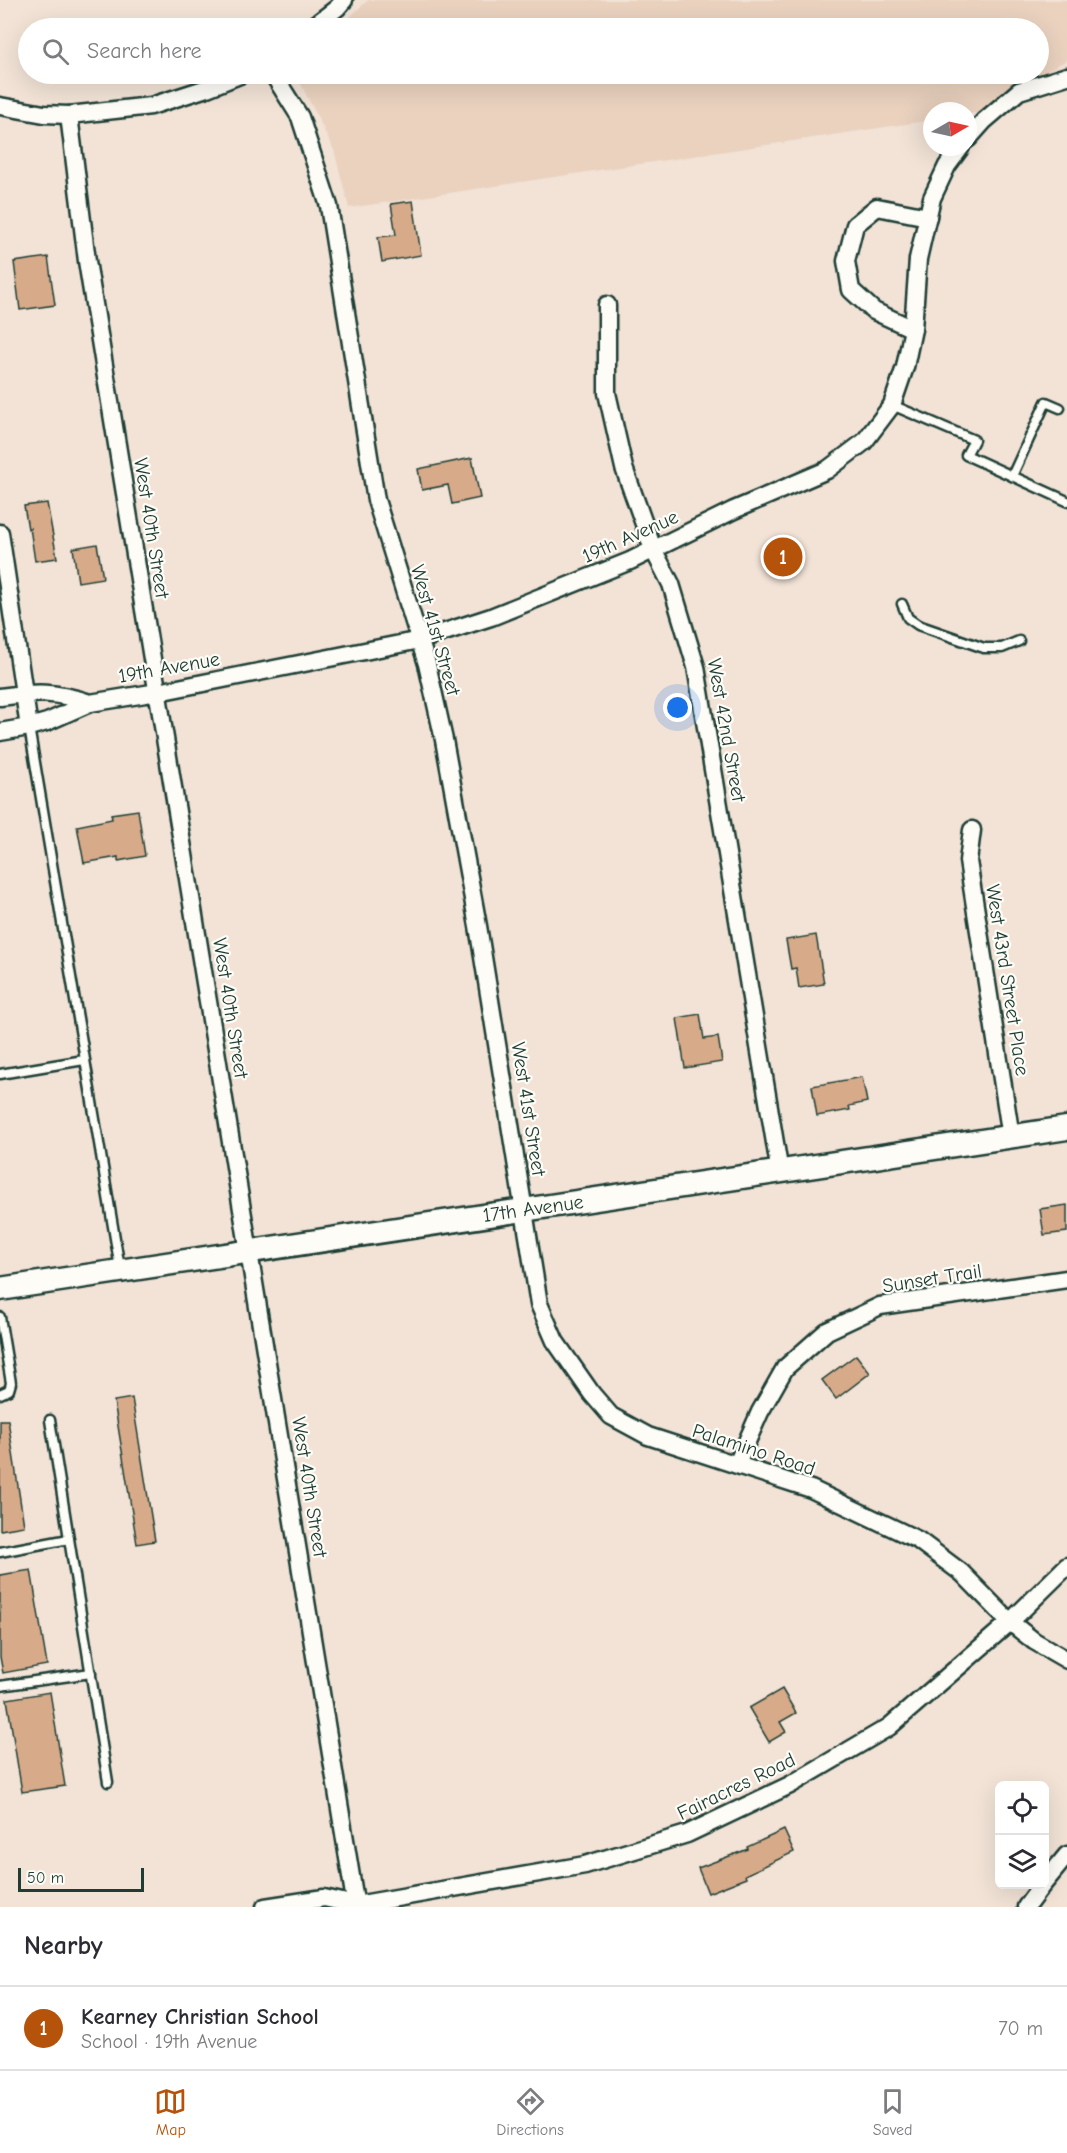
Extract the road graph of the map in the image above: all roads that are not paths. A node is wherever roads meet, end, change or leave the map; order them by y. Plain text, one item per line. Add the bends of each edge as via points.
1 (344, 0) edge
2 (324, 18) edge
3 (1067, 76) edge
4 (1049, 82) edge
5 (217, 84) edge
6 (279, 84) edge
7 (1041, 84) edge
8 (0, 106) edge
9 (69, 115) junction
10 (977, 129) edge
11 (954, 156) edge
12 (928, 216) junction
13 (607, 305) dead end
14 (913, 329) junction
15 (892, 405) junction
16 (1060, 408) dead end
17 (1012, 476) junction
18 (1067, 501) edge
19 (0, 533) edge
20 (653, 549) junction
21 (902, 604) dead end
22 (420, 640) junction
23 (1018, 641) dead end
24 (158, 692) junction
25 (24, 694) junction
26 (0, 697) edge
27 (90, 703) junction
28 (29, 727) junction
29 (0, 732) edge
30 (972, 830) dead end
31 (84, 1060) junction
32 (0, 1074) edge
33 (1067, 1128) edge
34 (1011, 1137) junction
35 (780, 1173) junction
36 (524, 1209) junction
37 (250, 1250) junction
38 (120, 1270) junction
39 (1067, 1279) edge
40 (0, 1289) edge
41 (0, 1317) edge
42 (0, 1394) edge
43 (51, 1420) dead end
44 (737, 1464) junction
45 (69, 1539) junction
46 (0, 1552) edge
47 (1067, 1566) edge
48 (1010, 1622) junction
49 (1067, 1660) edge
50 (91, 1673) junction
51 (0, 1686) edge
52 (108, 1782) dead end
53 (1067, 1855) edge
54 (1049, 1878) edge
55 (1040, 1889) edge
56 (354, 1906) edge
57 (265, 1907) edge
58 (1026, 1907) edge

1 - 2 street
3 - 4 street
5 - 9 street via 151,106
6 - 22 street, West 41st Street via 300,117 329,206 376,500
7 - 10 street via 1018,91
8 - 9 street
9 - 24 street, West 40th Street via 87,261
11 - 12 street, 19th Avenue via 932,198
12 - 14 street, 19th Avenue via 918,259
12 - 14 street via 877,207 855,225 846,261 851,290 874,311
13 - 20 street, West 42nd Street via 607,393 624,468
14 - 15 street, 19th Avenue
15 - 17 lane via 974,440 966,455
15 - 20 street, 19th Avenue via 864,442 827,470
16 - 17 lane via 1046,402
17 - 18 lane
19 - 25 street
20 - 22 street, 19th Avenue via 491,617
20 - 35 street, West 42nd Street via 671,584 696,667
21 - 23 lane via 908,618 918,625 984,648 1002,648
22 - 24 street, 19th Avenue
22 - 36 street, West 41st Street via 444,740 476,914
24 - 27 street, 19th Avenue
24 - 37 street, West 40th Street
25 - 26 street, 19th Avenue
25 - 27 street, 19th Avenue via 65,695
25 - 28 street
27 - 28 street, 19th Avenue
28 - 29 street, 19th Avenue
28 - 31 lane
30 - 34 street, West 43rd Street Place via 968,861
31 - 32 lane
31 - 38 lane
33 - 34 main road, 17th Avenue
34 - 35 main road, 17th Avenue
35 - 36 main road, 17th Avenue
36 - 37 main road, 17th Avenue
36 - 44 street, Palamino Road via 539,1304 555,1341 592,1394 611,1416 648,1436
37 - 38 main road, 17th Avenue
37 - 56 street, West 40th Street
38 - 40 main road, 17th Avenue
39 - 44 street, Sunset Trail via 880,1306 827,1331 785,1368
41 - 42 lane via 11,1383 9,1390
43 - 45 lane
44 - 48 street, Palamino Road via 811,1489 918,1540 962,1573
45 - 46 lane
45 - 50 lane
47 - 48 street, Fairacres Road
48 - 49 street, Palamino Road
48 - 56 street, Fairacres Road via 889,1727 790,1785 687,1834 585,1865
50 - 51 lane
50 - 52 lane
53 - 54 street
55 - 58 street
56 - 57 street, Fairacres Road via 324,1898

